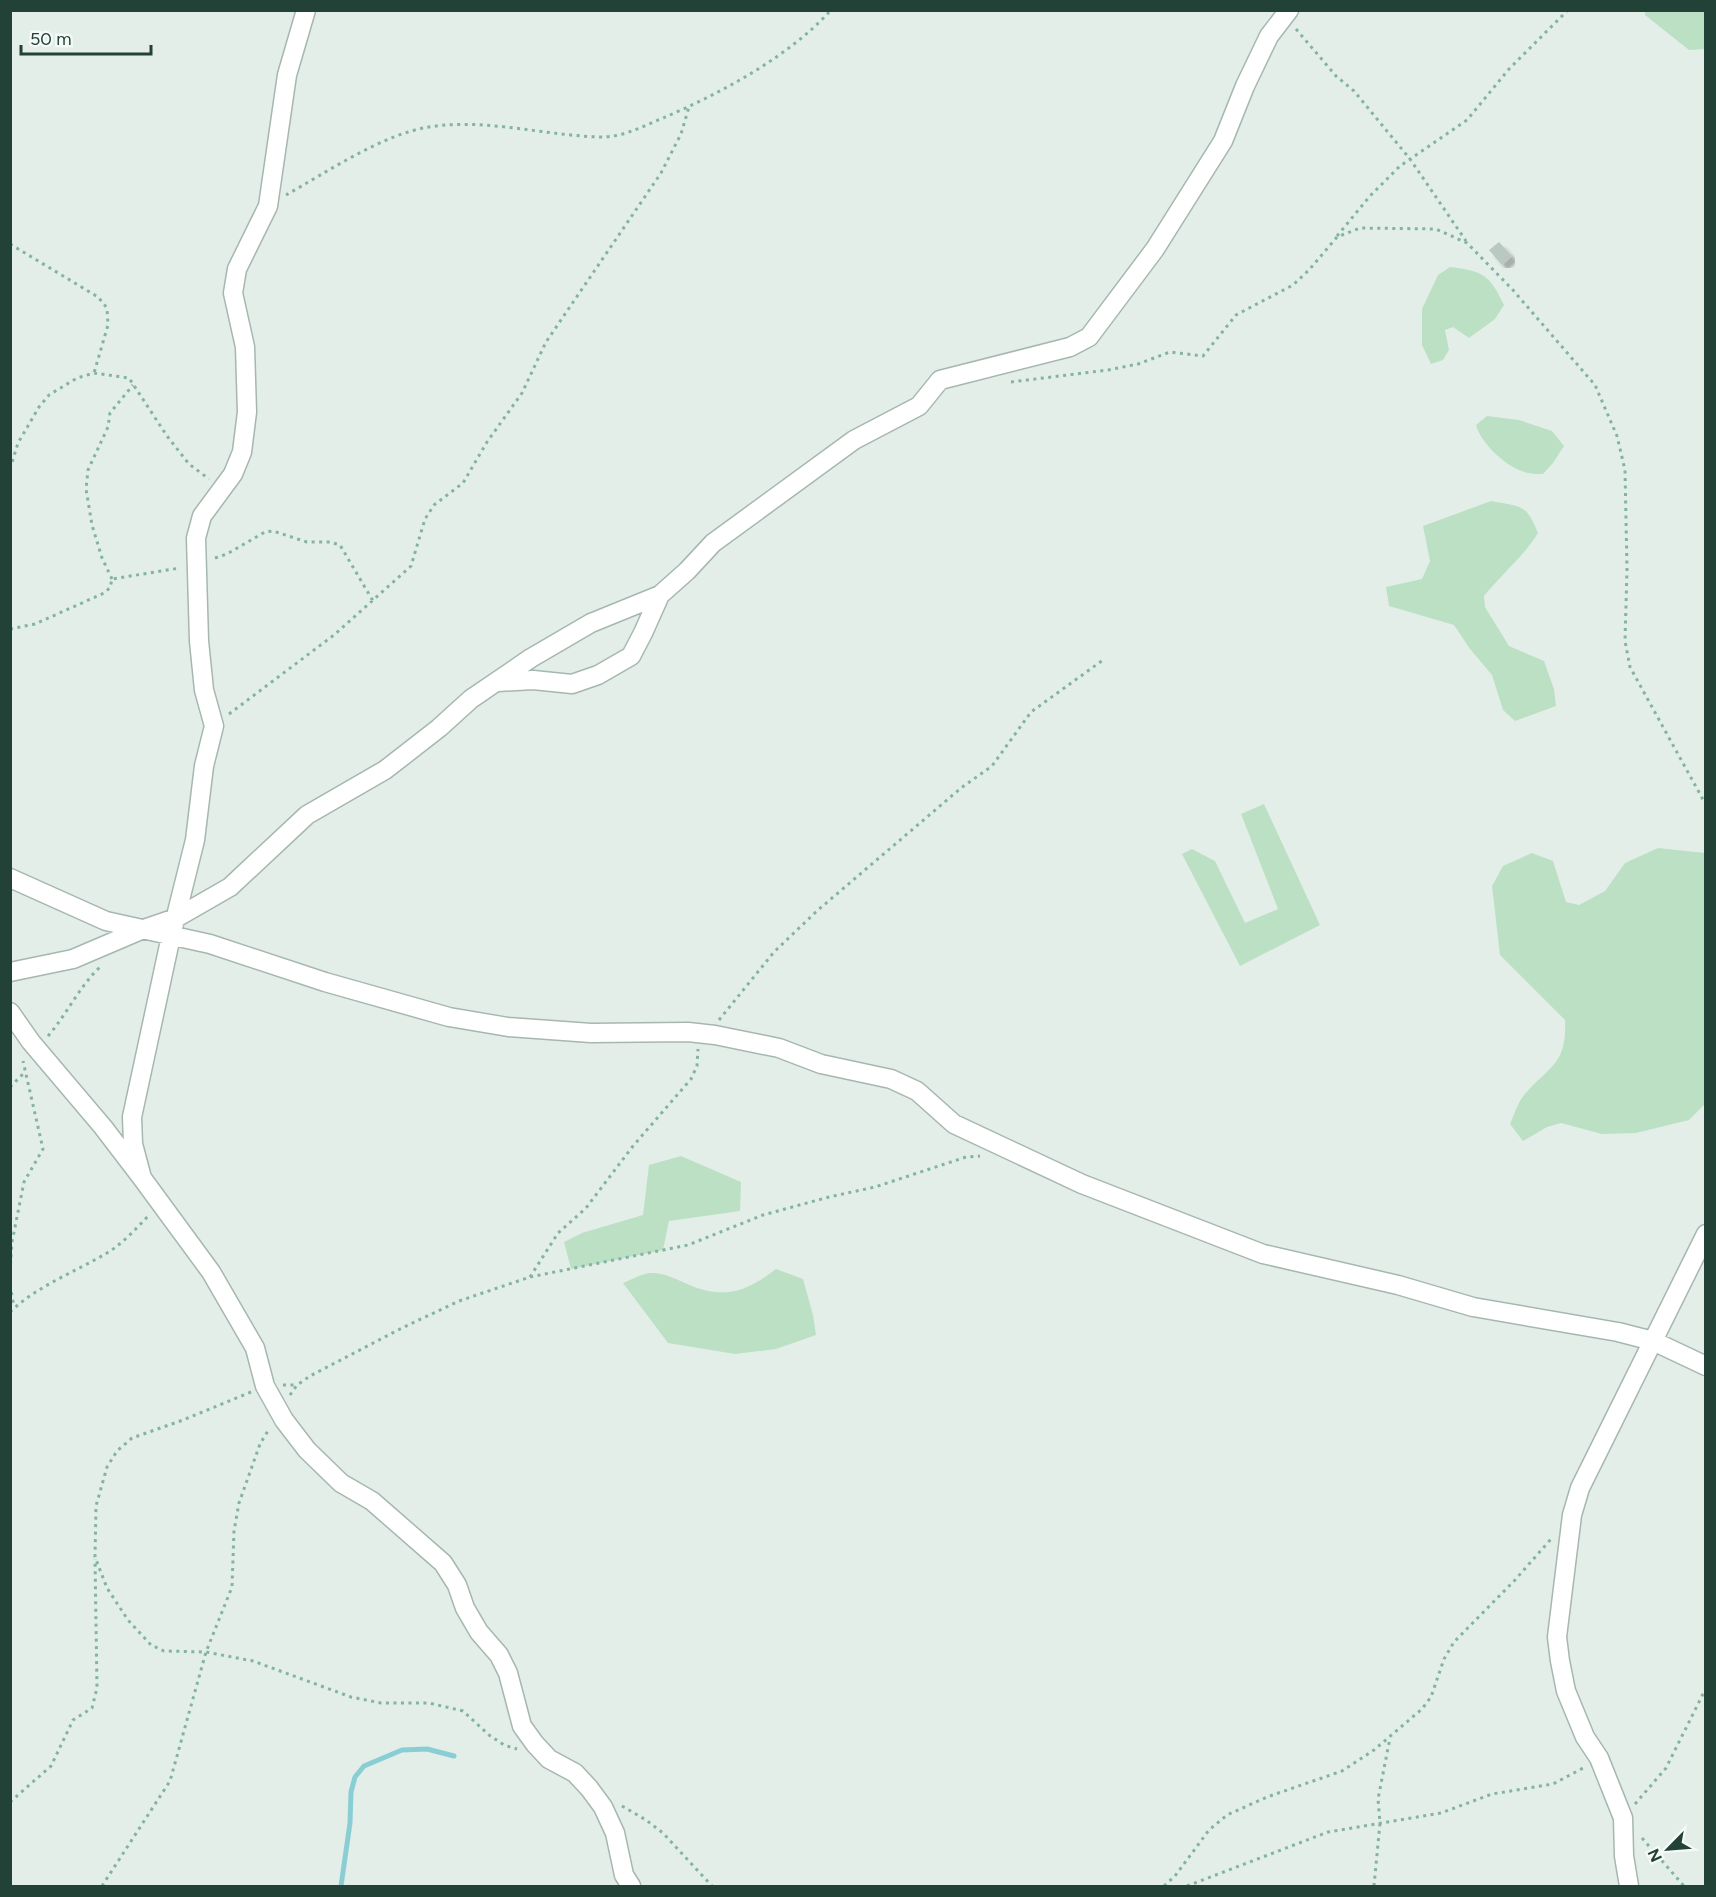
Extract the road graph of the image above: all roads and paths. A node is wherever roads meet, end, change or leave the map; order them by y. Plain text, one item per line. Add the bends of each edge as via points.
1 (306, 10) edge
2 (831, 10) edge
3 (1568, 10) edge
4 (1285, 15) edge
5 (689, 107) junction
6 (1410, 159) junction
7 (268, 206) junction
8 (1337, 237) junction
9 (1467, 243) junction
10 (10, 244) edge
11 (94, 373) junction
12 (1008, 382) dead end
13 (134, 385) junction
14 (10, 469) edge
15 (219, 492) junction
16 (112, 579) dead end
17 (660, 595) junction
18 (1103, 660) dead end
19 (496, 682) junction
20 (214, 726) junction
21 (1706, 805) edge
22 (10, 878) edge
23 (176, 918) junction
24 (141, 930) junction
25 (171, 936) junction
26 (107, 961) dead end
27 (10, 972) edge
28 (10, 1012) edge
29 (707, 1034) junction
30 (30, 1054) junction
31 (26, 1071) junction
32 (10, 1087) edge
33 (985, 1155) dead end
34 (142, 1178) junction
35 (161, 1204) junction
36 (1706, 1234) edge
37 (10, 1272) edge
38 (530, 1277) junction
39 (10, 1285) edge
40 (12, 1310) edge
41 (1653, 1341) junction
42 (1706, 1366) edge
43 (297, 1385) junction
44 (265, 1386) junction
45 (280, 1412) junction
46 (1572, 1515) junction
47 (95, 1557) junction
48 (206, 1652) junction
49 (1706, 1688) edge
50 (1390, 1736) junction
51 (541, 1750) junction
52 (1599, 1758) junction
53 (10, 1802) edge
54 (618, 1804) dead end
55 (1623, 1818) junction
56 (1380, 1823) junction
57 (102, 1887) edge
58 (631, 1887) edge
59 (712, 1887) edge
60 (1164, 1887) edge
61 (1187, 1887) edge
62 (1374, 1887) edge
63 (1629, 1887) edge
64 (1684, 1887) edge

1 - 7 street via 287,75
2 - 5 path via 793,45
3 - 6 path via 1509,69 1467,120
4 - 6 path
4 - 17 street via 1269,36 1223,141 1155,249 1089,337 1070,347 940,380 919,406 854,440 713,543
5 - 7 path via 622,135 599,137 479,125 429,127 381,142
5 - 20 path via 681,134 660,173 546,342 522,393 463,483 434,505 425,519 411,566 334,634
6 - 8 path via 1370,195
6 - 9 path
7 - 15 street via 237,269 233,293 245,347 247,412 242,452 233,474
8 - 9 path via 1360,228 1436,229
8 - 12 path via 1293,285 1236,315 1203,356 1170,352 1108,370
9 - 21 path via 1596,385 1617,436 1625,470 1625,641 1630,667
10 - 11 path via 98,297 107,308 108,325
11 - 13 path via 129,378
11 - 14 path via 49,395 18,443
13 - 15 path via 189,464
13 - 16 path via 110,413 108,427 88,470 86,489 93,525
15 - 20 street via 202,516 196,538 199,641 204,690
17 - 19 street via 591,623
17 - 19 street via 631,656 598,675 572,684
18 - 29 path via 1031,712 992,766 818,910 774,952
19 - 23 street via 385,770 307,815 230,887
20 - 23 street via 204,766 195,840
22 - 24 street via 106,921
23 - 24 street
23 - 25 street
24 - 25 street
24 - 27 street via 73,959
25 - 29 street via 210,944 449,1017 508,1027 591,1033
25 - 34 street via 132,1117 133,1144
26 - 30 path via 90,976 59,1023
28 - 30 street
29 - 38 path via 698,1047 697,1066 691,1079 586,1208 558,1233
29 - 41 street via 778,1048 821,1064 891,1079 917,1091 954,1124 1072,1179 1263,1254 1473,1307
30 - 31 path
30 - 31 path
30 - 34 street via 103,1127
31 - 32 path
31 - 37 path via 43,1149 24,1182
33 - 38 path via 966,1157 875,1187 763,1215 688,1245
34 - 35 street
35 - 40 path via 108,1252
35 - 44 street via 211,1272 255,1348
36 - 41 street
38 - 43 path via 459,1301
39 - 40 path
41 - 42 street
41 - 46 street via 1580,1488
43 - 44 path
43 - 45 path
44 - 45 street
44 - 47 path via 132,1438 117,1451 107,1467 96,1506
45 - 48 path via 260,1444 239,1503 232,1587
45 - 51 street via 325,1469 372,1501 443,1563 478,1632 499,1655 508,1673 522,1726
46 - 50 path via 1454,1642 1431,1697
46 - 52 street via 1557,1637 1566,1691 1585,1737
47 - 48 path via 107,1588 151,1645 164,1650
47 - 53 path via 97,1688 92,1708 73,1720 51,1766
48 - 51 path via 253,1661 351,1697 381,1703 429,1703 463,1712 504,1744
48 - 57 path via 170,1781
49 - 55 path via 1666,1767
50 - 56 path via 1378,1799
50 - 60 path via 1342,1771 1227,1815 1209,1830
51 - 58 street via 549,1759 576,1773 603,1807
52 - 55 street
52 - 56 path via 1553,1784 1492,1794 1441,1813
54 - 59 path via 663,1833
55 - 63 street
55 - 64 path
56 - 61 path via 1328,1832
56 - 62 path

